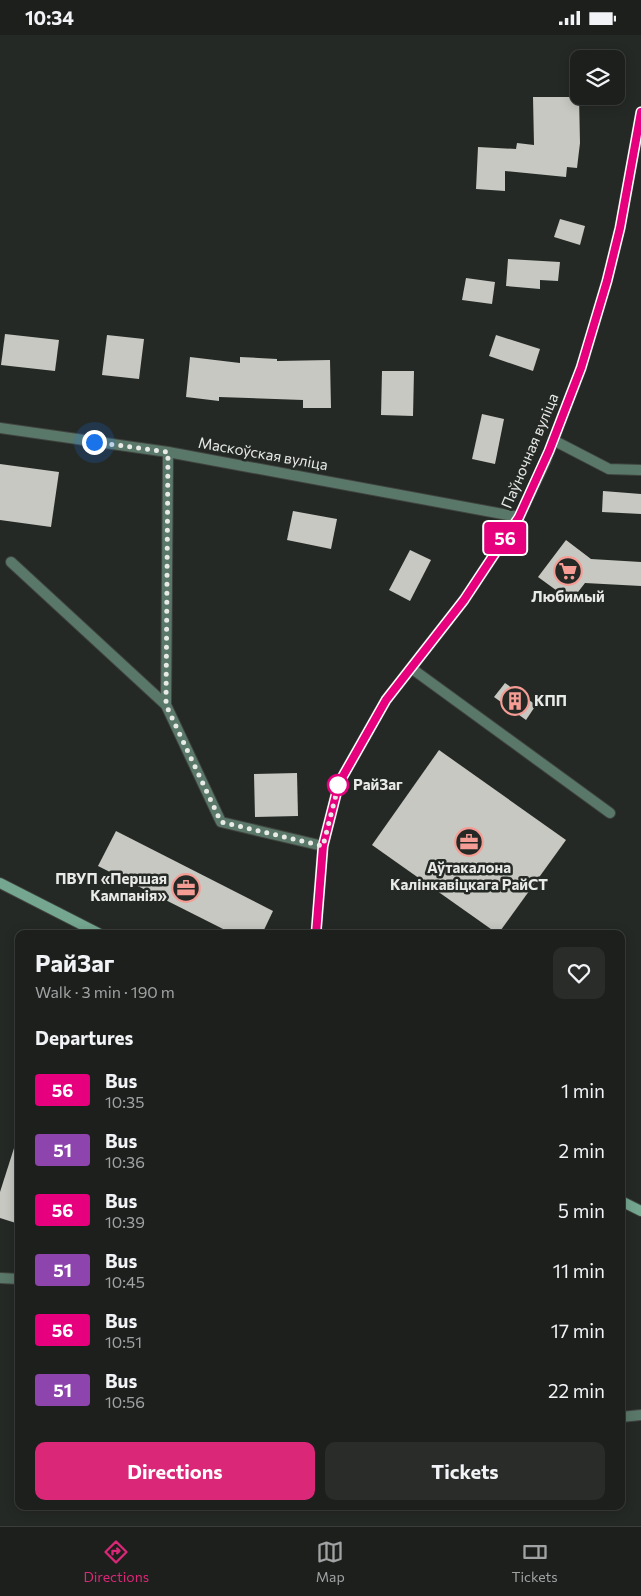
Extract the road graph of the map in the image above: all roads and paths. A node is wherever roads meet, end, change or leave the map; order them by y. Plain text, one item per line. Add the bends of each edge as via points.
1 (641, 112) edge
2 (0, 428) edge
3 (553, 441) junction
4 (168, 452) junction
5 (641, 470) edge
6 (519, 517) junction
7 (11, 562) dead end
8 (411, 668) junction
9 (166, 705) junction
10 (610, 813) dead end
11 (323, 846) junction
12 (0, 883) edge
13 (92, 930) edge
14 (316, 930) edge
15 (625, 1203) edge
16 (641, 1211) edge
17 (0, 1278) edge
18 (15, 1279) edge
19 (641, 1415) edge
20 (625, 1417) edge

1 - 3 street, Паўночная вуліца via 607,281 581,368
2 - 4 street, Маскоўская вуліца
3 - 5 street via 610,469
3 - 6 street, Паўночная вуліца
4 - 6 street, Маскоўская вуліца
4 - 9 street
6 - 8 street, Паўночная вуліца via 464,600
7 - 9 street
8 - 10 street
8 - 11 street, Паўночная вуліца via 386,700 339,783
9 - 11 street via 221,822
11 - 14 street, Паўночная вуліца
12 - 13 main road
15 - 16 main road
17 - 18 street
19 - 20 street

